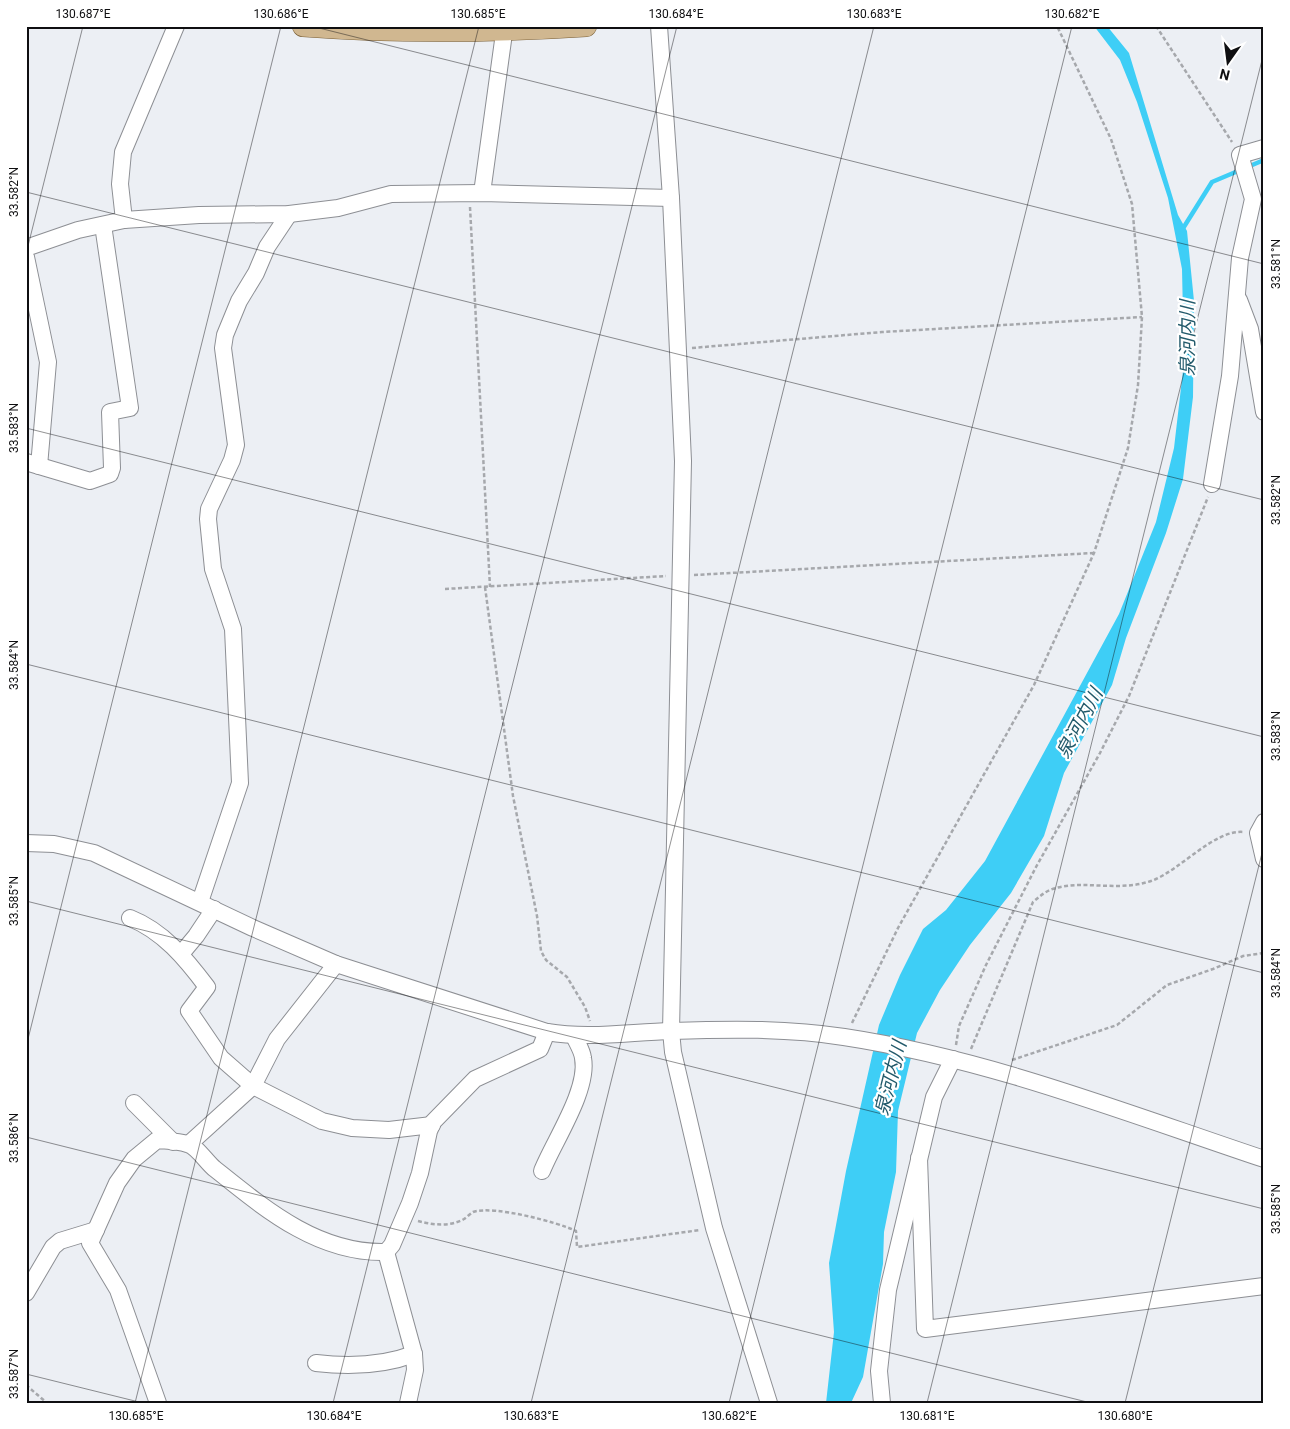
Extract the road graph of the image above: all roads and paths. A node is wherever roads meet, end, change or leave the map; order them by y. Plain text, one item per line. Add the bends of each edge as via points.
1 (176, 26) edge
2 (303, 26) edge
3 (586, 26) edge
4 (659, 26) edge
5 (1057, 26) edge
6 (1156, 26) edge
7 (505, 29) edge
8 (1264, 148) edge
9 (1241, 157) junction
10 (476, 193) junction
11 (671, 198) junction
12 (1258, 205) edge
13 (289, 214) junction
14 (124, 220) junction
15 (103, 224) junction
16 (26, 248) edge
17 (26, 257) edge
18 (1237, 295) junction
19 (1142, 317) junction
20 (33, 324) edge
21 (678, 349) junction
22 (1264, 412) edge
23 (33, 464) edge
24 (1212, 484) joint
25 (1094, 553) junction
26 (681, 575) junction
27 (485, 587) junction
28 (490, 587) junction
29 (445, 589) dead end
30 (1261, 827) edge
31 (26, 842) edge
32 (1264, 859) edge
33 (207, 905) junction
34 (130, 918) dead end
35 (180, 954) junction
36 (1264, 954) edge
37 (336, 964) junction
38 (671, 1031) junction
39 (547, 1032) junction
40 (574, 1036) junction
41 (595, 1036) junction
42 (849, 1038) junction
43 (960, 1060) junction
44 (989, 1068) junction
45 (253, 1086) junction
46 (134, 1103) dead end
47 (432, 1125) junction
48 (181, 1143) junction
49 (919, 1158) junction
50 (1264, 1159) edge
51 (542, 1171) dead end
52 (404, 1217) junction
53 (714, 1228) junction
54 (96, 1230) junction
55 (386, 1252) junction
56 (1264, 1286) edge
57 (26, 1293) edge
58 (414, 1354) junction
59 (316, 1363) dead end
60 (26, 1385) edge
61 (47, 1403) edge
62 (158, 1403) edge
63 (408, 1403) edge
64 (769, 1403) edge
65 (882, 1403) edge

1 - 14 street via 123,152 120,184
2 - 7 main road
3 - 7 main road
4 - 11 street
5 - 19 path via 1111,139 1124,174 1132,204
6 - 9 path
7 - 10 street
8 - 9 street
9 - 12 street
10 - 11 street
10 - 13 street via 391,194 338,208
10 - 28 path
11 - 21 street
12 - 18 street via 1240,258
13 - 14 street
13 - 33 street via 267,246 239,301 223,348 236,445 208,509 208,519 213,569 233,629 240,783
14 - 15 street
15 - 16 street
15 - 23 street via 130,408 110,412 110,474 90,481
17 - 20 street
18 - 22 street via 1250,329
18 - 24 street via 1230,376
19 - 21 path via 882,332
19 - 25 path via 1138,385 1128,448
20 - 23 street via 48,362
21 - 26 street via 683,461
24 - 43 path via 1129,696 1036,867 959,1026
25 - 26 path
25 - 42 path via 1034,685 898,928
26 - 28 path
26 - 38 street
27 - 28 path
27 - 29 path
27 - 41 path via 513,796 541,951 546,960 567,978 585,1007
30 - 32 street
30 - 43 path via 1222,836 1152,881 1115,888 1056,888 1043,894 1033,902
31 - 33 street via 94,853
33 - 35 street via 196,936
33 - 37 street
34 - 35 street via 155,931
35 - 45 street via 207,987 189,1011 221,1058
36 - 44 path via 1243,956 1167,985 1117,1025
37 - 39 street
37 - 45 street via 278,1039
38 - 41 street
38 - 42 street via 765,1030
38 - 53 street via 673,1052
39 - 40 street
39 - 47 street via 540,1049 475,1079
40 - 41 street
40 - 51 street via 583,1058 581,1085 572,1112
42 - 43 street
43 - 44 street
43 - 49 street via 934,1098
44 - 50 street
45 - 47 street via 322,1121 352,1128 389,1130
45 - 48 street
46 - 48 street
47 - 52 street
48 - 54 street via 157,1140 134,1159 117,1183
48 - 55 street via 285,1222 308,1235 369,1252
49 - 56 street via 925,1329
49 - 65 street via 888,1290 879,1371
52 - 53 path via 436,1225 464,1220 473,1212 518,1214 562,1224 576,1231 577,1247
52 - 55 street
53 - 64 street
54 - 57 street via 60,1241 53,1247
54 - 62 street via 90,1243 118,1290
55 - 58 street
58 - 59 street via 396,1361 368,1364 341,1366
58 - 63 street via 415,1370
60 - 61 path

